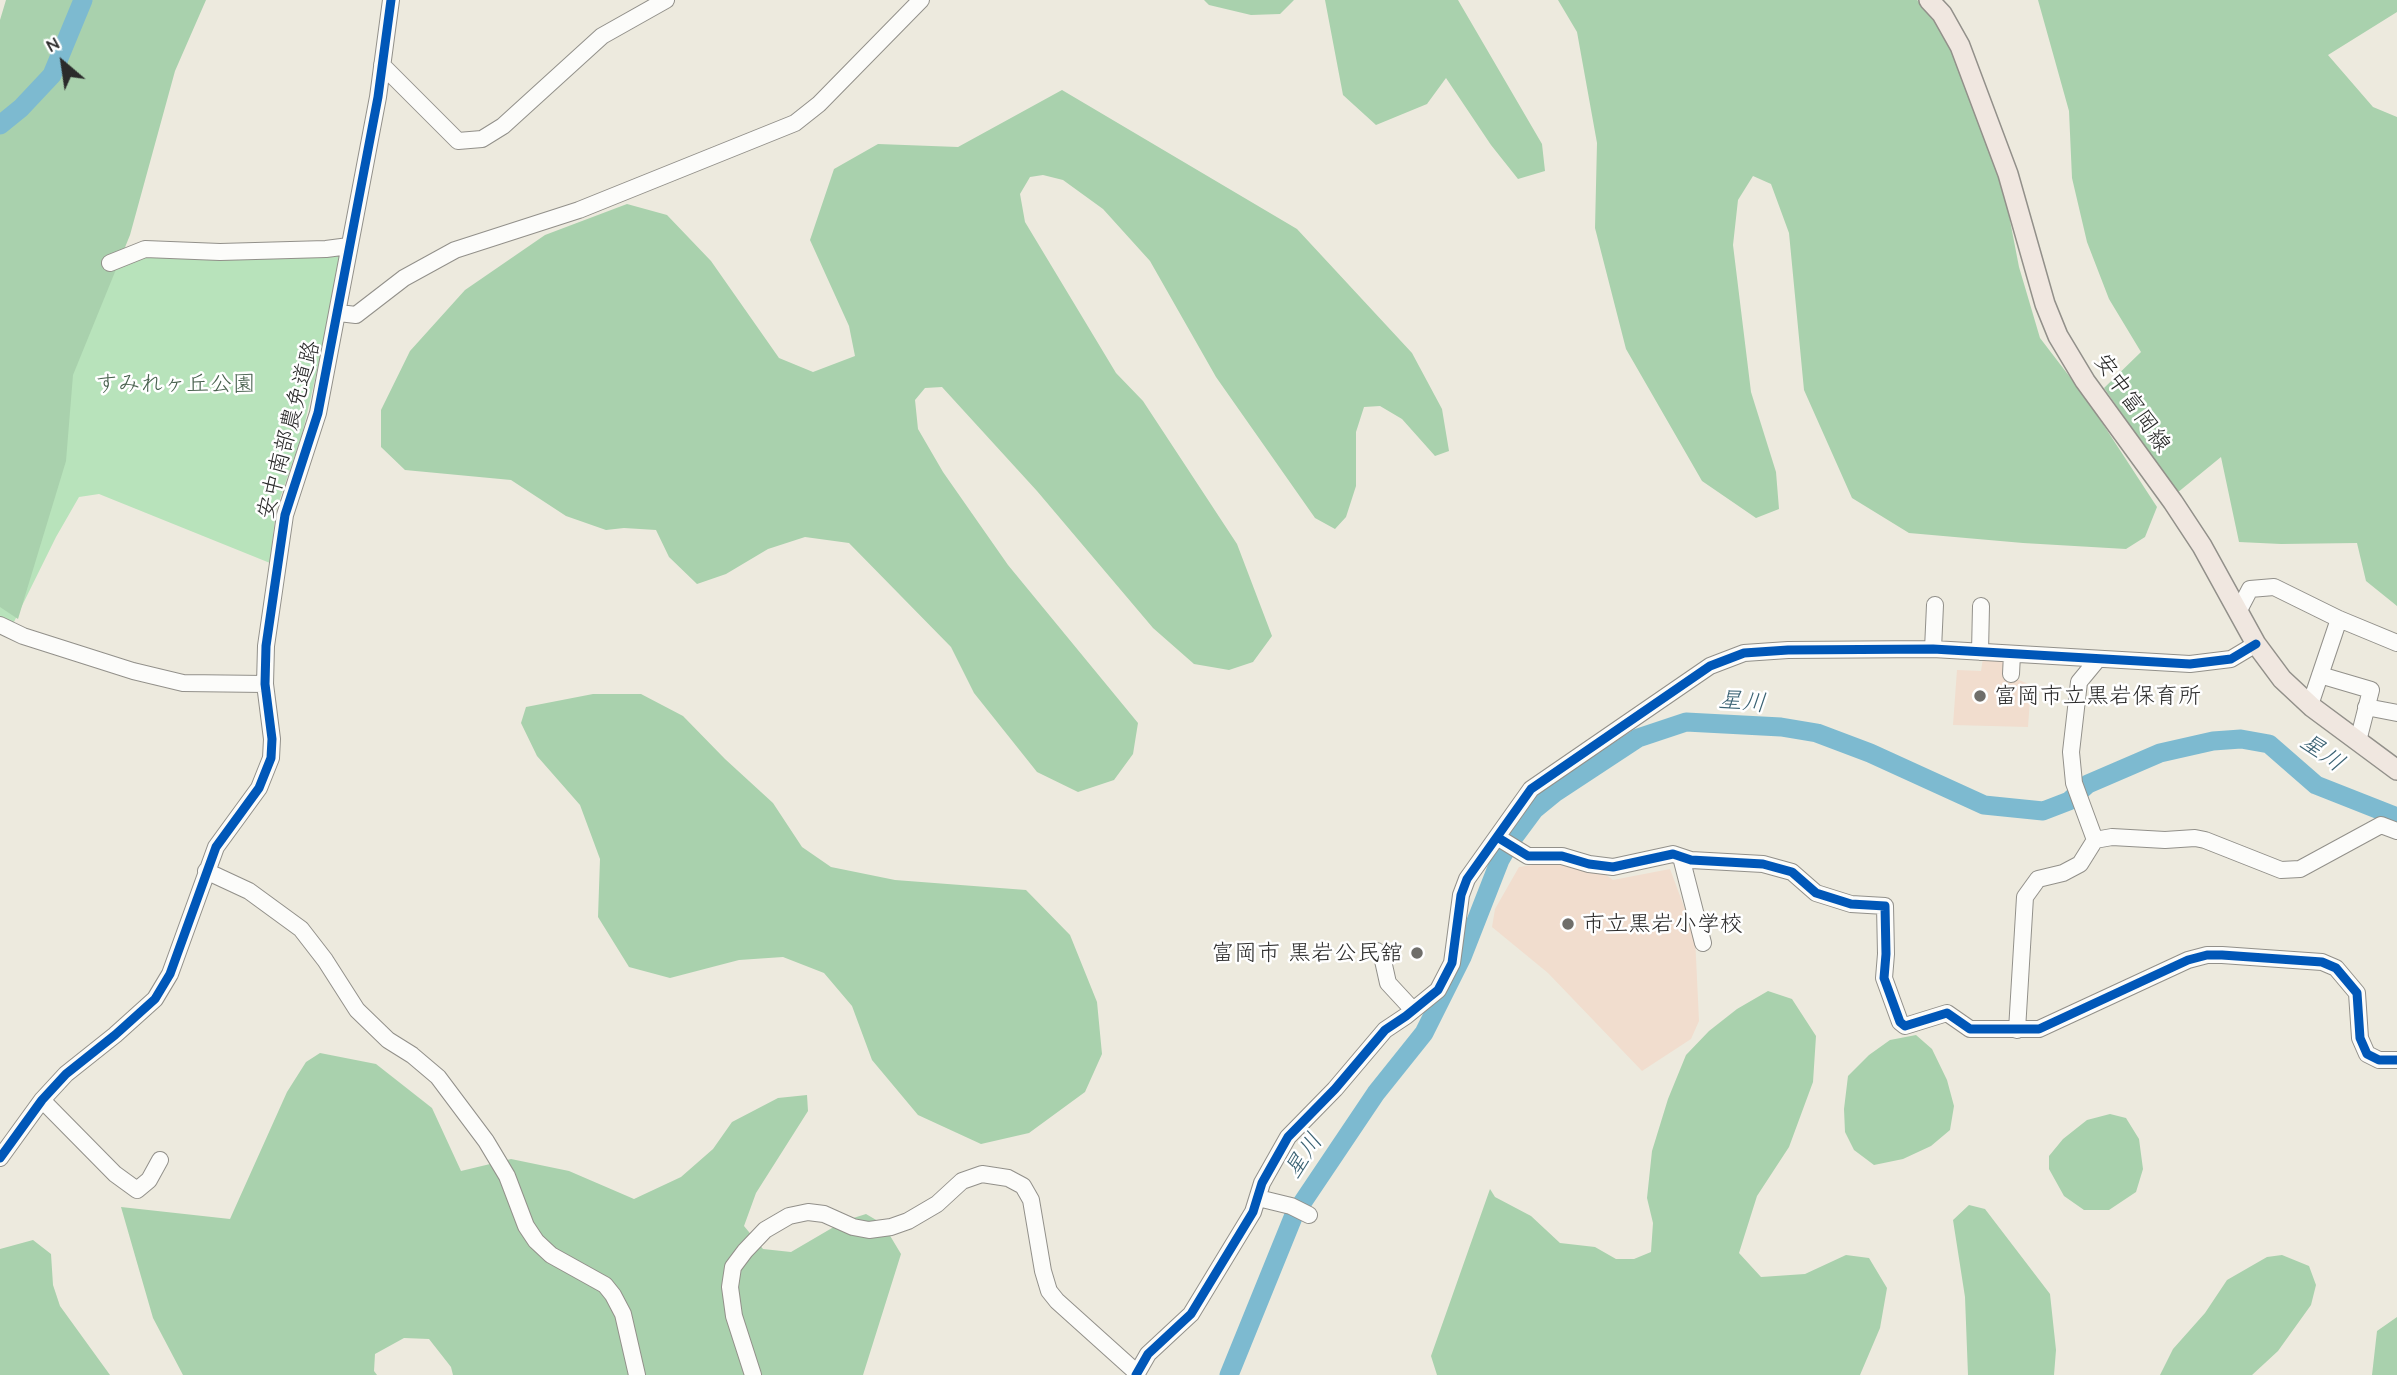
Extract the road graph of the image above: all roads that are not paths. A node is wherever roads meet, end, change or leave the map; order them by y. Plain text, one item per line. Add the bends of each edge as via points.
1 (391, 0) edge
2 (666, 0) edge
3 (922, 0) edge
4 (1929, 0) edge
5 (382, 65) junction
6 (349, 246) junction
7 (110, 262) dead end
8 (338, 313) junction
9 (1935, 605) dead end
10 (1981, 606) dead end
11 (2238, 612) junction
12 (2339, 619) junction
13 (0, 625) edge
14 (2397, 643) edge
15 (2256, 644) junction
16 (1933, 649) junction
17 (1980, 652) junction
18 (2012, 654) junction
19 (2098, 659) junction
20 (2011, 674) dead end
21 (2320, 675) junction
22 (265, 684) junction
23 (2310, 705) junction
24 (2366, 707) junction
25 (2397, 713) edge
26 (2358, 741) junction
27 (2397, 770) edge
28 (2397, 831) edge
29 (1499, 838) junction
30 (2095, 840) junction
31 (1681, 857) junction
32 (206, 871) junction
33 (1703, 943) dead end
34 (1377, 951) dead end
35 (1413, 1010) junction
36 (2017, 1030) junction
37 (2397, 1060) edge
38 (42, 1100) junction
39 (0, 1158) edge
40 (160, 1160) dead end
41 (1258, 1198) junction
42 (1309, 1215) dead end
43 (1136, 1374) edge
44 (637, 1375) edge
45 (753, 1375) edge

1 - 5 street, 安中南部農免道路
2 - 5 street via 602,36 503,126 482,139 458,141
3 - 8 street via 795,123 579,210 455,250 404,278 356,315
4 - 11 main road, 安中富岡線 via 1960,46 2008,174 2058,336 2085,382 2174,502
5 - 6 street, 安中南部農免道路
6 - 7 street via 220,252 145,248
6 - 8 street, 安中南部農免道路
8 - 22 street, 安中南部農免道路 via 318,413 285,515
9 - 16 street
10 - 17 street
11 - 12 street via 2250,589 2274,587
11 - 15 main road, 安中富岡線
12 - 14 street
12 - 21 street
13 - 22 street via 133,671 183,683
15 - 19 street via 2231,659 2205,663
15 - 23 main road, 安中富岡線 via 2282,679
16 - 17 street
16 - 29 street via 1766,651 1744,653 1710,666 1531,789
17 - 18 street
18 - 19 street
18 - 20 street
19 - 30 street via 2078,682 2071,752 2074,783
21 - 23 street
21 - 24 street via 2371,690
22 - 32 street, 安中南部農免道路 via 271,758 259,788 216,847
23 - 26 main road, 安中富岡線
24 - 25 street
24 - 26 street
26 - 27 main road, 安中富岡線
28 - 30 street via 2381,825 2300,869 2281,870 2195,838
29 - 31 street via 1528,856 1562,856 1613,867 1673,854
29 - 35 street via 1467,879 1452,963 1438,990
30 - 36 street via 2080,864 2038,880 2025,897
31 - 33 street
31 - 36 street via 1763,864 1792,872 1815,893 1851,904 1885,906 1884,978 1900,1022 1905,1026 1947,1013 1970,1029
32 - 38 street, 安中南部農免道路 via 170,974 155,999
32 - 44 street via 249,891 301,929 357,1010 438,1077 486,1141 536,1241 614,1295
34 - 35 street via 1388,983
35 - 41 street via 1385,1030 1288,1137
36 - 37 street via 2039,1029 2207,955 2322,962 2336,968 2357,993 2360,1038 2367,1054 2379,1060
38 - 39 street, 安中南部農免道路
38 - 40 street via 115,1174 137,1190
41 - 42 street
41 - 43 street via 1239,1238 1191,1314 1148,1354
43 - 45 street via 1049,1291 1031,1200 1023,1186 982,1174 962,1181 937,1204 891,1227 869,1230 808,1212 789,1216 765,1230 733,1267 730,1287

